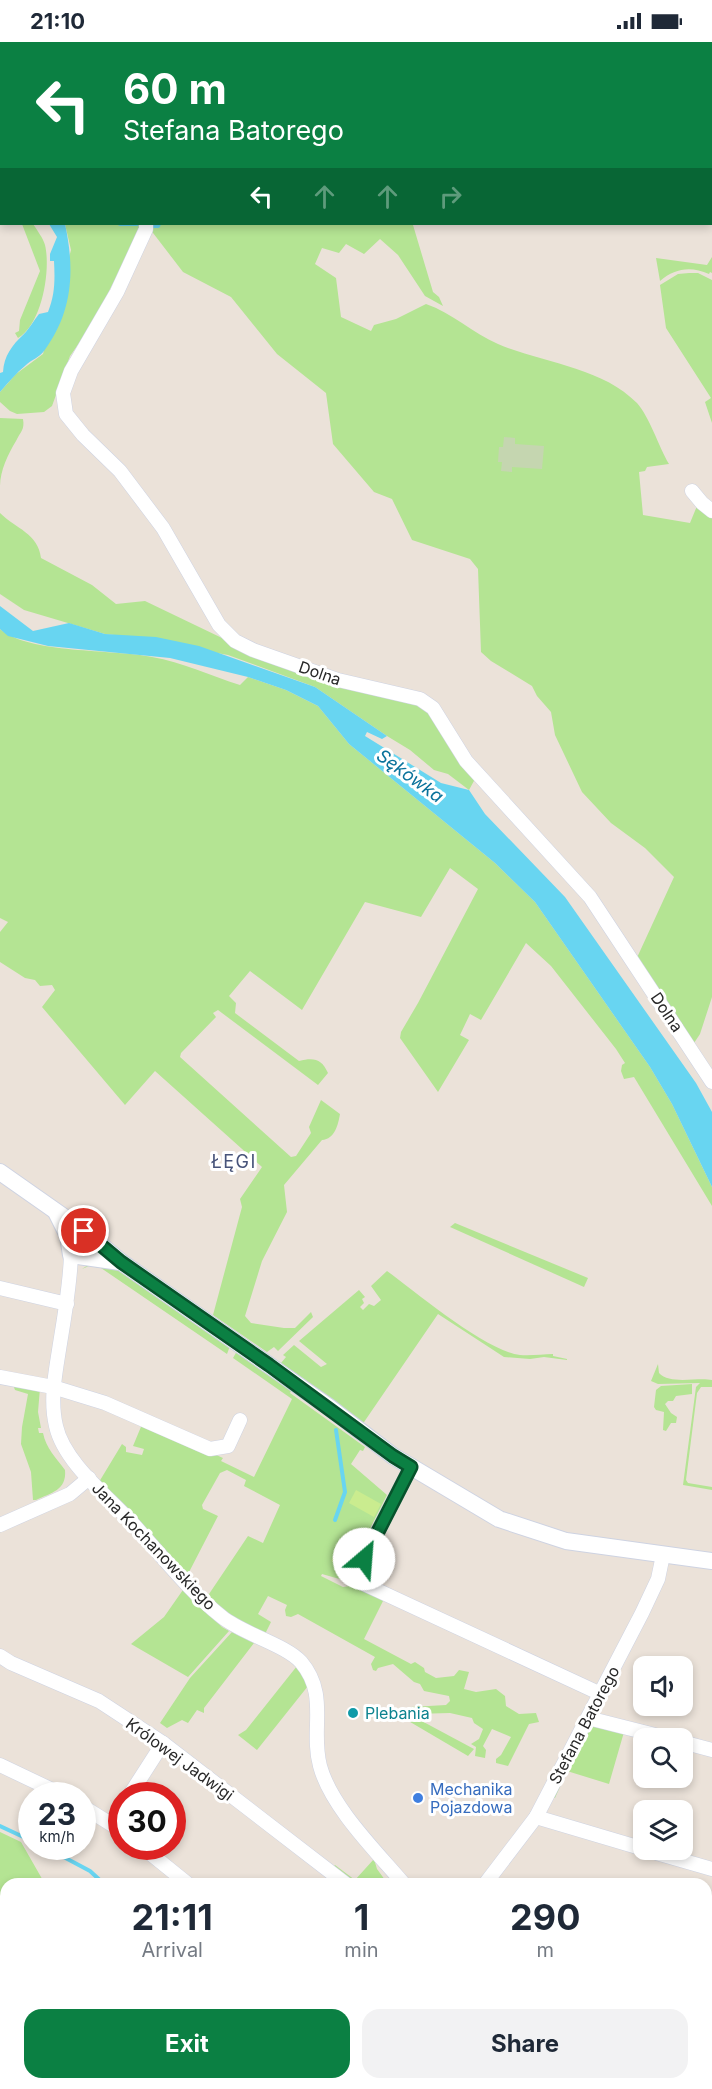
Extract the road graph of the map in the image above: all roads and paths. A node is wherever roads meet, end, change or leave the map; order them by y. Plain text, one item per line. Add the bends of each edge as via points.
1 (147, 225) edge
2 (692, 491) dead end
3 (712, 511) edge
4 (712, 1082) edge
5 (0, 1172) edge
6 (56, 1213) junction
7 (84, 1231) junction
8 (70, 1249) junction
9 (121, 1262) junction
10 (0, 1288) edge
11 (67, 1304) junction
12 (0, 1377) edge
13 (53, 1387) junction
14 (240, 1420) dead end
15 (411, 1467) junction
16 (89, 1478) junction
17 (0, 1525) edge
18 (663, 1555) junction
19 (712, 1561) edge
20 (0, 1656) edge
21 (601, 1694) junction
22 (588, 1718) junction
23 (633, 1729) edge
24 (163, 1743) junction
25 (693, 1744) edge
26 (711, 1746) edge
27 (0, 1765) edge
28 (36, 1782) edge
29 (138, 1782) edge
30 (536, 1817) junction
31 (633, 1845) edge
32 (158, 1860) edge
33 (682, 1860) edge
34 (712, 1869) edge
35 (181, 1878) edge
36 (338, 1878) edge
37 (399, 1878) edge
38 (490, 1878) edge

1 - 4 street, Dolna via 117,292 71,371 63,393 66,414 120,471 163,528 219,625 236,641 339,680 420,699 433,708 466,761 590,897
2 - 3 street
5 - 6 street, Jana Kochanowskiego
6 - 7 street
6 - 8 street, Jana Kochanowskiego
7 - 8 street
7 - 9 street
8 - 9 street
8 - 11 street, Jana Kochanowskiego
9 - 15 street
10 - 11 street
11 - 13 street, Jana Kochanowskiego
12 - 13 street
13 - 14 street via 105,1403 210,1449 228,1446
13 - 16 street, Jana Kochanowskiego via 56,1427 67,1451
15 - 18 street via 500,1519 536,1532
15 - 21 street via 353,1579
16 - 17 street via 70,1494
16 - 37 street, Jana Kochanowskiego via 222,1617 299,1660 316,1688 317,1746 331,1793
18 - 19 street
18 - 21 street, Stefana Batorego via 658,1579
20 - 24 street, Królowej Jadwigi via 99,1701
21 - 22 street, Stefana Batorego
22 - 23 street
22 - 30 street, Stefana Batorego
24 - 29 street
24 - 36 street, Królowej Jadwigi
25 - 26 street
27 - 28 street
30 - 31 street
30 - 38 street, Stefana Batorego
32 - 35 street
33 - 34 street

